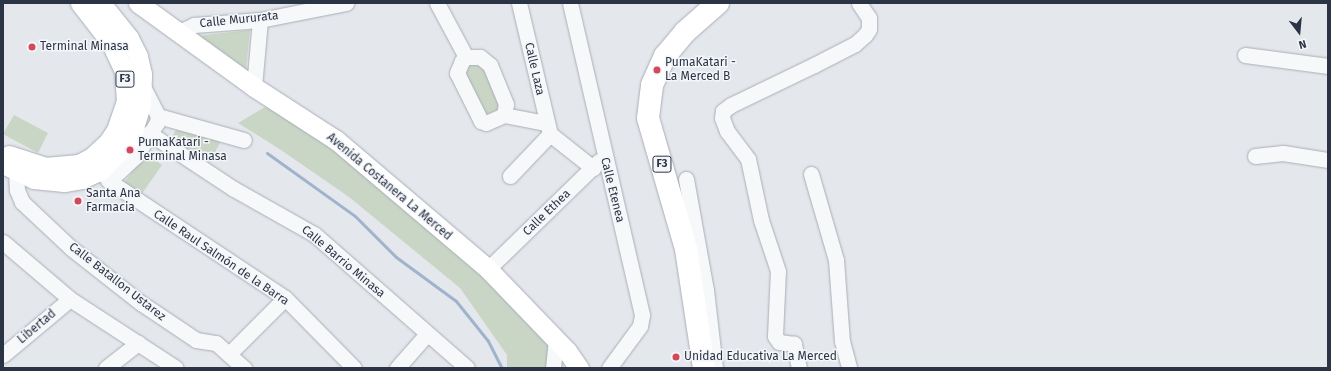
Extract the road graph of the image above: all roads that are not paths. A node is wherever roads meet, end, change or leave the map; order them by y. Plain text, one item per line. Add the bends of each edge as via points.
1 (80, 3) edge
2 (101, 3) edge
3 (138, 3) edge
4 (346, 3) edge
5 (438, 3) edge
6 (519, 3) edge
7 (570, 3) edge
8 (718, 3) edge
9 (859, 3) edge
10 (260, 20) junction
11 (180, 32) junction
12 (1245, 55) dead end
13 (466, 57) junction
14 (1328, 66) edge
15 (143, 87) junction
16 (254, 87) junction
17 (504, 115) junction
18 (158, 116) junction
19 (548, 129) junction
20 (149, 133) junction
21 (244, 140) dead end
22 (3, 152) edge
23 (603, 156) junction
24 (1255, 156) dead end
25 (1328, 160) edge
26 (13, 165) edge
27 (593, 168) junction
28 (101, 169) junction
29 (811, 174) dead end
30 (510, 176) dead end
31 (686, 179) dead end
32 (3, 242) edge
33 (9, 256) edge
34 (488, 269) junction
35 (285, 298) junction
36 (70, 299) junction
37 (426, 335) junction
38 (556, 340) junction
39 (138, 343) junction
40 (229, 354) junction
41 (3, 355) edge
42 (106, 368) edge
43 (176, 368) edge
44 (244, 368) edge
45 (354, 368) edge
46 (397, 368) edge
47 (466, 368) edge
48 (553, 368) edge
49 (579, 368) edge
50 (609, 368) edge
51 (704, 368) edge
52 (715, 368) edge
53 (799, 368) edge
54 (848, 368) edge

1 - 28 main road, F3 via 111,43 121,61 126,82 126,100 120,120 108,142
2 - 15 main road, F3 via 129,38 138,56
3 - 11 main road, Avenida Costanera La Merced
4 - 10 street, Calle Mururata
5 - 13 street
6 - 19 street, Calle Laza
7 - 23 street, Calle Etenea
8 - 51 highway, F3 via 685,32 665,56 652,85 648,118 686,249
9 - 53 street via 869,18 869,29 855,44 723,111 722,118 727,131 748,159 760,220 778,271 775,336 779,342 794,344
10 - 11 street, Calle Mururata via 194,25
10 - 16 street
11 - 16 main road, Avenida Costanera La Merced
12 - 14 street
13 - 17 street via 480,57 490,65 506,104
13 - 17 street via 457,73 477,118 486,123
15 - 18 street
15 - 28 main road, F3 via 133,132 117,155
16 - 34 main road, Avenida Costanera La Merced via 336,140
17 - 19 street
18 - 20 street via 157,123
18 - 21 street
19 - 27 street
19 - 30 street
20 - 28 street via 136,156
20 - 37 street, Calle Barrio Minasa via 234,189 314,234
22 - 26 main road, F3
23 - 27 street, Calle Ethea
23 - 50 street, Calle Etenea via 635,278 642,315 640,326
24 - 25 street via 1283,153
26 - 28 main road, F3 via 44,174 79,164
26 - 40 street, Calle Batallon Ustarez via 17,190 22,202 71,248 141,303 190,336 196,340 216,344
27 - 34 street, Calle Ethea
28 - 35 street, Calle Raul Salmón de la Barra
29 - 54 street via 836,260 842,341
31 - 52 street via 706,290
32 - 33 street
33 - 36 street
34 - 38 main road, Avenida Costanera La Merced
35 - 40 street
35 - 45 street, Calle Raul Salmón de la Barra
36 - 39 street
36 - 41 street, Libertad
37 - 46 street
37 - 47 street, Calle Barrio Minasa
38 - 48 street
38 - 49 main road, Avenida Costanera La Merced
39 - 42 street
39 - 43 street
40 - 44 street, Calle Batallon Ustarez

